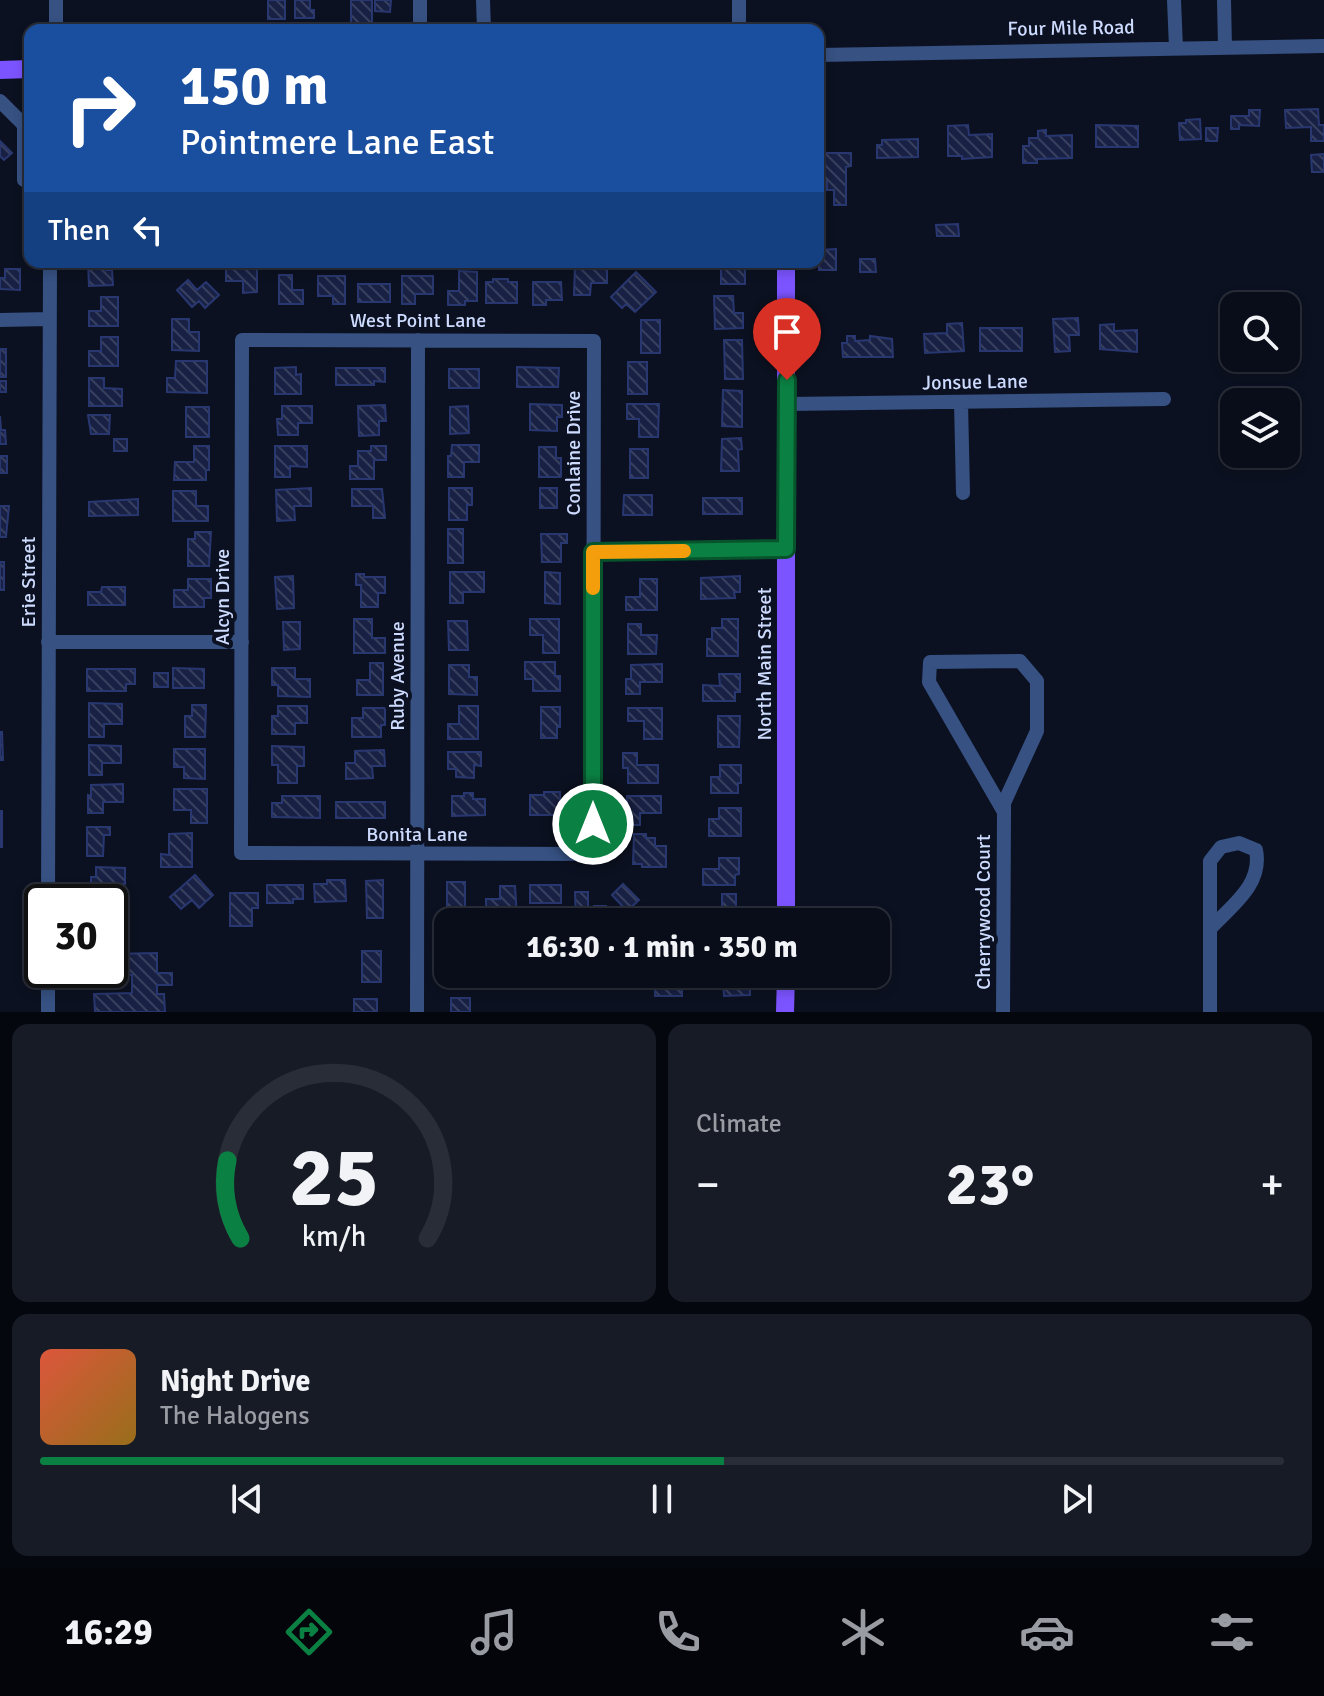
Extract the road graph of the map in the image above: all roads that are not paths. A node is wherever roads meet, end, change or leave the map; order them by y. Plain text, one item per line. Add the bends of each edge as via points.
1 (56, 0) edge
2 (420, 0) edge
3 (483, 0) edge
4 (739, 0) edge
5 (1174, 0) edge
6 (1224, 0) edge
7 (56, 24) edge
8 (420, 24) edge
9 (484, 24) edge
10 (739, 24) edge
11 (1324, 46) edge
12 (1225, 47) junction
13 (1176, 48) junction
14 (824, 55) edge
15 (24, 69) edge
16 (0, 70) edge
17 (0, 101) edge
18 (24, 122) edge
19 (50, 268) edge
20 (786, 268) edge
21 (49, 319) junction
22 (0, 320) edge
23 (242, 340) joint
24 (418, 340) junction
25 (594, 341) joint
26 (1164, 399) dead end
27 (961, 402) junction
28 (787, 404) junction
29 (963, 493) dead end
30 (786, 549) junction
31 (593, 552) junction
32 (48, 642) junction
33 (242, 642) junction
34 (1004, 812) junction
35 (241, 853) joint
36 (417, 854) junction
37 (593, 854) joint
38 (48, 884) edge
39 (786, 908) edge
40 (1210, 929) junction
41 (48, 988) edge
42 (786, 988) edge
43 (48, 1012) edge
44 (417, 1012) edge
45 (785, 1012) edge
46 (1003, 1012) edge
47 (1210, 1012) edge

1 - 7 street
2 - 8 street
3 - 9 street
4 - 10 street
5 - 13 street
6 - 12 street
11 - 12 street, Four Mile Road
12 - 13 street, Four Mile Road
13 - 14 street, Four Mile Road
15 - 16 main road
17 - 18 street
19 - 21 street, Erie Street
20 - 28 main road, North Main Street
21 - 22 street
21 - 32 street, Erie Street
23 - 24 street, West Point Lane
23 - 33 street, Alcyn Drive
24 - 25 street, West Point Lane
24 - 36 street, Ruby Avenue
25 - 31 street, Conlaine Drive
26 - 27 street, Jonsue Lane
27 - 28 street, Jonsue Lane
27 - 29 street
28 - 30 main road, North Main Street
30 - 31 street
30 - 39 main road, North Main Street
31 - 37 street, Conlaine Drive
32 - 33 street
32 - 38 street, Erie Street
33 - 35 street, Alcyn Drive
34 - 34 street, Cherrywood Court via 1037,731 1037,681 1020,661 930,662 929,682
34 - 46 street, Cherrywood Court
35 - 36 street, Bonita Lane
36 - 37 street, Bonita Lane
36 - 44 street, Ruby Avenue
40 - 40 street via 1251,885 1259,866 1256,850 1239,843 1221,847 1210,861
40 - 47 street
41 - 43 street
42 - 45 main road

